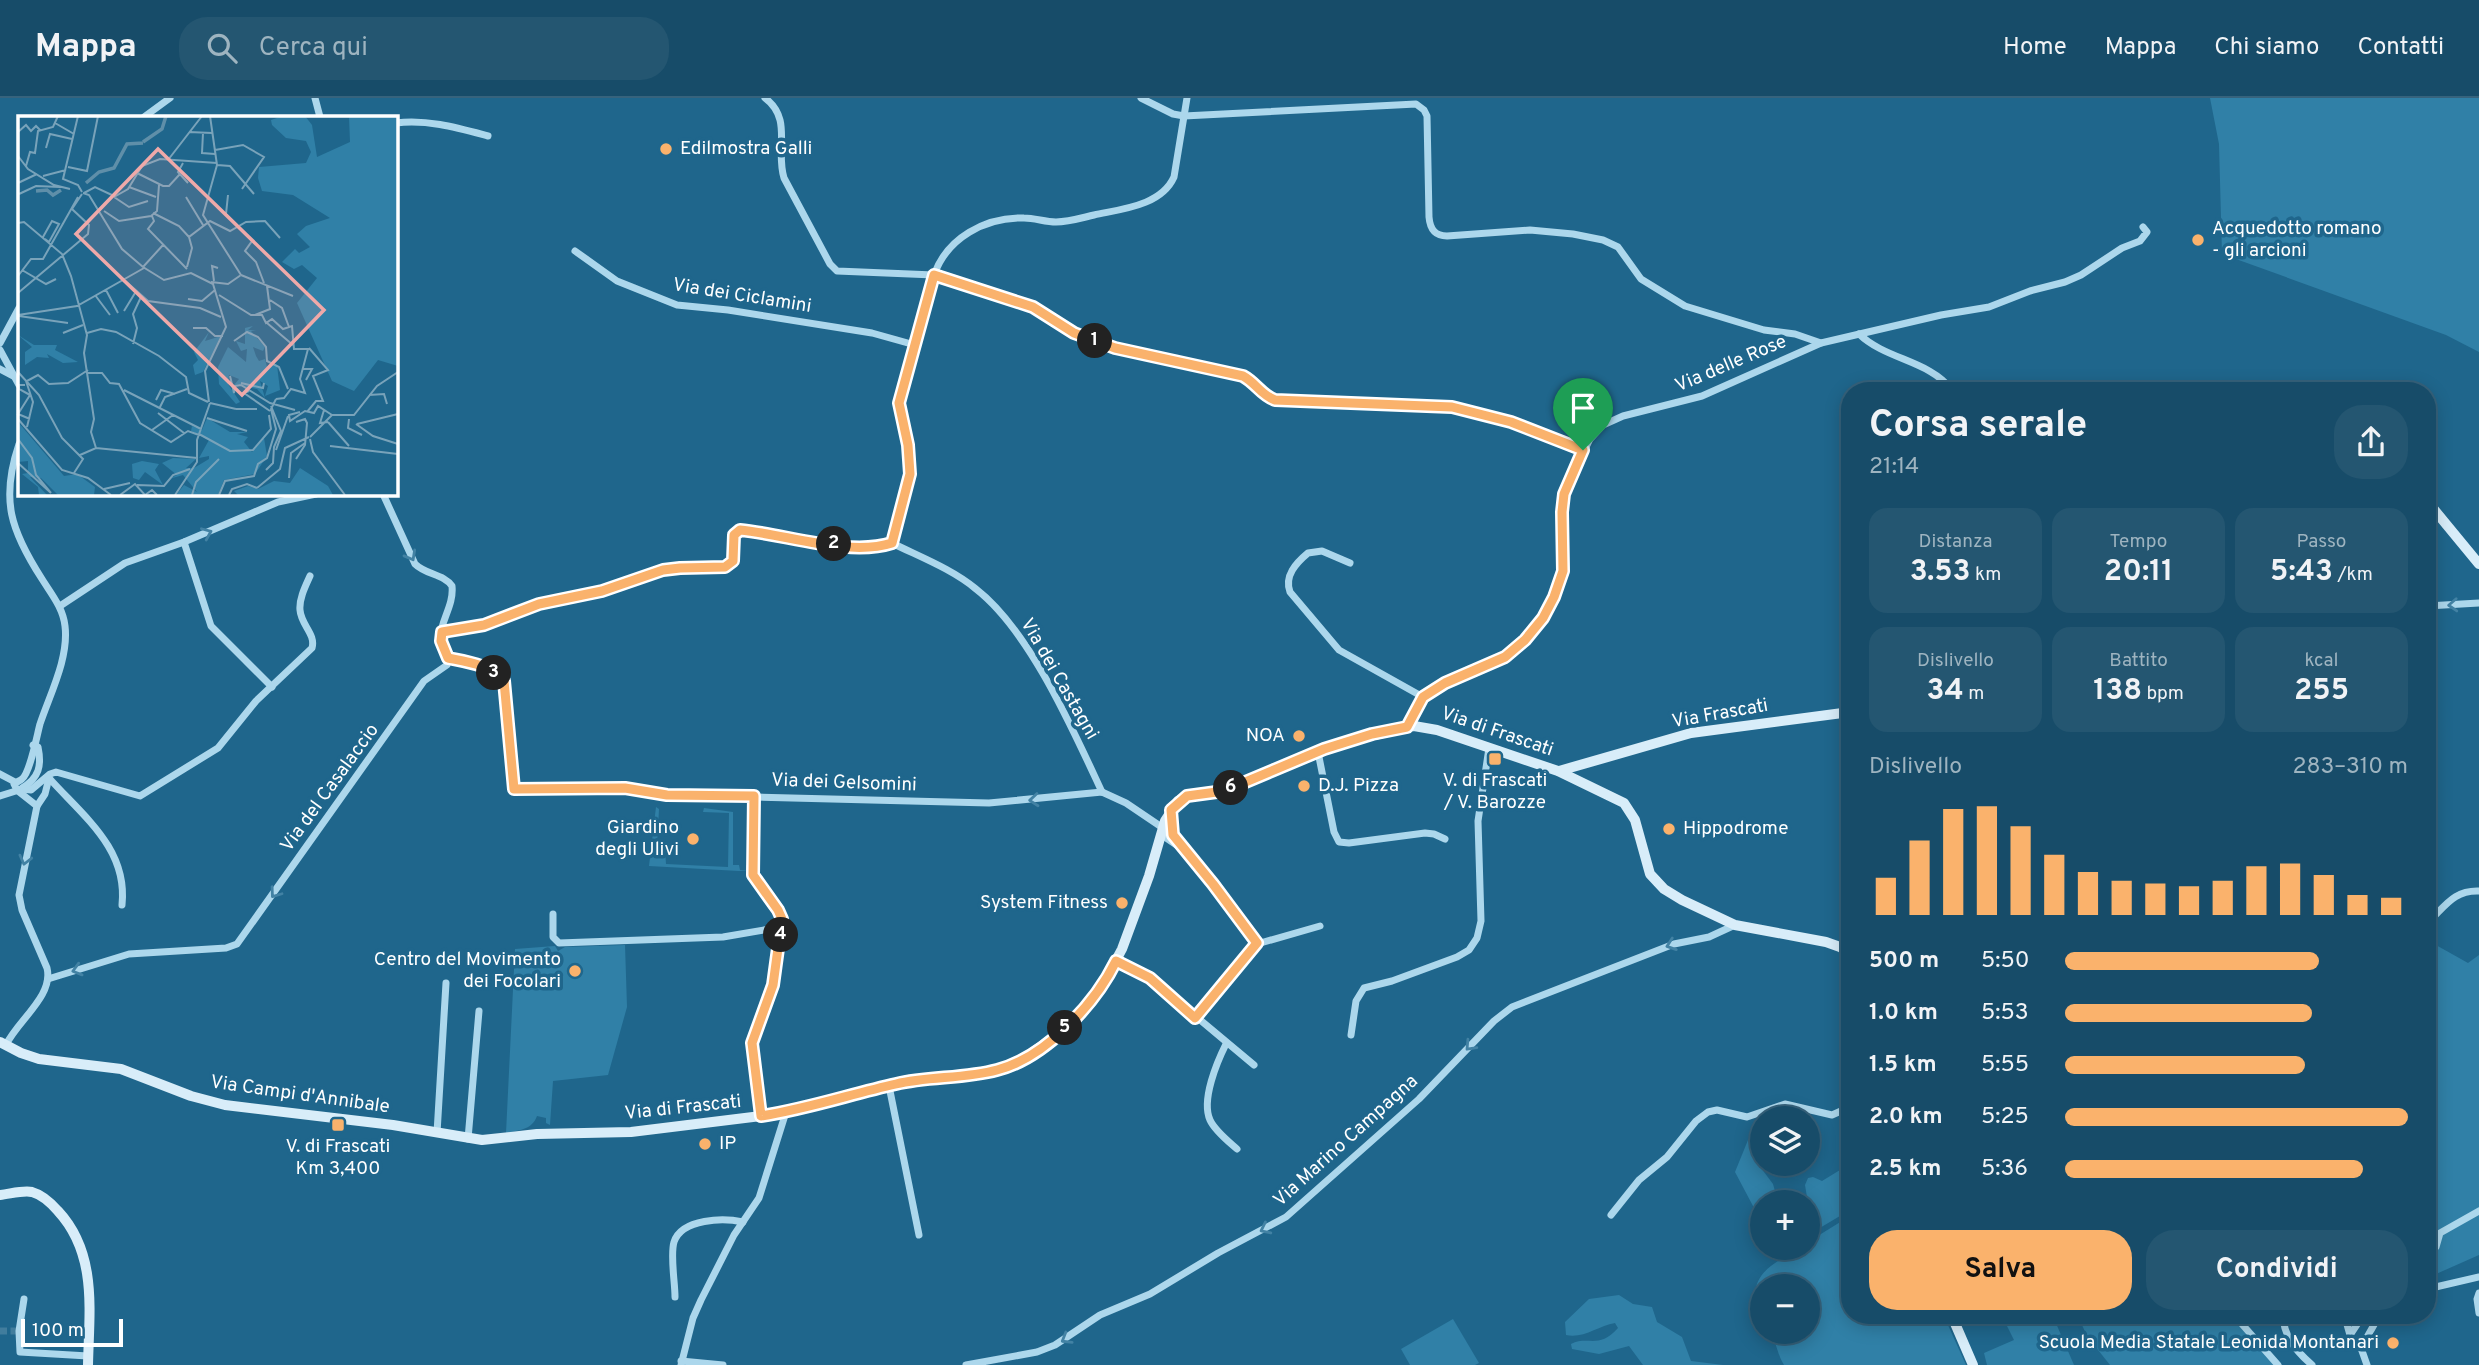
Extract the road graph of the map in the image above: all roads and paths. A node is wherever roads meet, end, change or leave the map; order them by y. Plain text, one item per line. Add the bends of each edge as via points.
1 (170, 98) edge
2 (315, 98) edge
3 (765, 98) edge
4 (1141, 98) edge
5 (1187, 98) edge
6 (160, 101) edge
7 (145, 116) edge
8 (320, 116) edge
9 (1184, 116) junction
10 (397, 123) edge
11 (488, 136) dead end
12 (2143, 227) dead end
13 (575, 251) dead end
14 (934, 275) junction
15 (18, 311) edge
16 (1859, 334) junction
17 (0, 342) edge
18 (1821, 342) junction
19 (915, 345) junction
20 (0, 350) edge
21 (0, 369) edge
22 (13, 376) junction
23 (1944, 382) edge
24 (18, 384) edge
25 (18, 448) edge
26 (1583, 450) junction
27 (311, 495) edge
28 (383, 495) edge
29 (2436, 511) edge
30 (184, 542) junction
31 (892, 543) junction
32 (1350, 563) dead end
33 (2479, 564) edge
34 (310, 576) dead end
35 (2479, 603) edge
36 (2436, 605) edge
37 (60, 606) junction
38 (442, 632) junction
39 (448, 658) junction
40 (272, 687) junction
41 (1423, 697) junction
42 (1841, 713) edge
43 (1407, 727) junction
44 (1489, 748) junction
45 (1318, 751) junction
46 (1559, 771) junction
47 (0, 774) edge
48 (51, 775) junction
49 (21, 786) junction
50 (1101, 792) junction
51 (0, 796) edge
52 (754, 796) junction
53 (27, 798) junction
54 (37, 806) junction
55 (1165, 827) junction
56 (1445, 839) dead end
57 (1172, 844) junction
58 (1159, 848) junction
59 (1184, 849) junction
60 (2479, 891) edge
61 (122, 905) dead end
62 (552, 914) dead end
63 (2436, 914) edge
64 (1735, 925) junction
65 (1320, 926) dead end
66 (782, 927) junction
67 (1257, 943) junction
68 (1841, 950) edge
69 (1116, 961) junction
70 (48, 979) junction
71 (446, 983) dead end
72 (478, 1012) dead end
73 (1195, 1018) junction
74 (1351, 1035) dead end
75 (3, 1044) edge
76 (1226, 1044) junction
77 (1254, 1065) dead end
78 (889, 1086) junction
79 (1841, 1111) edge
80 (786, 1112) junction
81 (761, 1116) junction
82 (437, 1133) junction
83 (468, 1139) junction
84 (1237, 1149) dead end
85 (0, 1195) edge
86 (2479, 1211) edge
87 (1611, 1215) dead end
88 (743, 1222) junction
89 (919, 1235) dead end
90 (2436, 1247) edge
91 (2479, 1277) edge
92 (2436, 1287) edge
93 (2479, 1293) edge
94 (675, 1297) dead end
95 (23, 1299) dead end
96 (2479, 1313) edge
97 (1955, 1324) edge
98 (2242, 1324) edge
99 (2283, 1324) edge
100 (2347, 1324) edge
101 (2357, 1324) edge
102 (2374, 1324) edge
103 (2350, 1335) junction
104 (2362, 1345) junction
105 (88, 1361) edge
106 (681, 1363) edge
107 (723, 1365) edge
108 (969, 1365) edge
109 (1973, 1365) edge
110 (2278, 1365) edge
111 (2312, 1365) edge
112 (2367, 1365) edge

1 - 6 street
2 - 8 street
3 - 14 street via 780,116 784,178 833,268 844,273
4 - 9 street
5 - 9 street
6 - 7 street
9 - 14 street via 1175,176 1159,195 1132,207 1062,222 1017,218 982,225 954,243
9 - 18 street via 1415,103 1427,116 1428,211 1435,233 1535,230 1603,240 1618,247 1641,279 1685,306
10 - 11 street via 444,125
12 - 16 street, Via delle Rose via 2147,232 2142,239 2068,281 1989,307
13 - 19 street, Via dei Ciclamini via 621,284 681,306 875,334
14 - 19 street
14 - 26 street via 1033,307 1074,333 1115,348 1243,376 1275,400 1452,407 1511,422
15 - 17 street
16 - 18 street, Via delle Rose
16 - 23 street via 1880,350 1936,374
18 - 26 street, Via delle Rose via 1702,396 1605,423
19 - 31 street via 899,403 910,474
20 - 22 street
21 - 22 street
22 - 24 street
25 - 37 street via 9,484 18,538
26 - 41 street, Via delle Rose via 1564,494 1563,571 1543,618 1505,657
30 -> 27 street via 281,501
28 -> 38 street via 415,564 452,586
29 - 33 main road
30 - 37 street via 120,565
30 - 40 street via 211,626
31 - 38 street via 873,547 822,544 740,530 734,535 733,561 725,567 663,570 602,591 539,604 484,625
31 - 50 street, Via dei Castagni via 966,581 998,609 1045,678
32 - 41 street via 1322,551 1310,552 1291,572 1288,587 1339,650
34 - 40 street via 300,608 313,645
35 -> 36 street
37 - 49 street via 65,646 40,724 36,746 40,768
38 - 39 street
39 - 52 street, Via dei Gelsomini via 479,665 504,681 514,789 625,788 667,795
39 -> 70 street, Via del Casalaccio via 445,667 423,683 237,944 134,953
40 - 48 street via 215,750 145,794 134,796 64,773
41 - 43 street
42 - 46 main road, Via Frascati via 1691,733
43 - 44 main road, Via di Frascati via 1437,730
43 - 45 main road, Via di Frascati
44 - 46 main road, Via di Frascati
44 - 74 street via 1478,821 1481,922 1477,938 1457,957 1364,988 1356,998
45 - 55 main road, Via di Frascati via 1230,789 1187,796 1171,810
45 - 56 street via 1339,842 1428,833
46 - 64 main road, Via di Frascati via 1629,808 1648,871 1664,889
47 - 49 street
48 - 49 street via 28,790
48 - 53 street
48 - 54 street
48 - 61 street via 110,847 123,881
49 - 51 street
49 - 53 street
50 -> 52 street, Via dei Gelsomini via 989,803
50 - 55 street
52 - 66 street via 753,875 782,916
53 - 54 street
54 -> 70 street via 19,895
55 - 57 street
55 - 58 main road, Via di Frascati
55 - 59 street
57 - 58 street
57 - 59 street
58 - 69 main road, Via di Frascati
59 - 67 street
60 - 63 street via 2456,895
62 - 66 street via 554,939 559,943 723,937
64 - 68 main road, Via di Frascati via 1826,942
64 -> 108 street, Via Marino Campagna via 1511,1007 1419,1099 1286,1217 1150,1294 1100,1315 1055,1345
65 - 67 street
66 - 81 street via 773,985 752,1043
67 - 73 street
69 - 73 street via 1150,978
69 - 78 main road, Via di Frascati via 1077,1017 1017,1062 991,1072
70 - 75 street
71 - 82 street
72 - 83 street
73 - 76 street
75 - 82 main road, Via Campi d'Annibale via 39,1059 121,1069 225,1105
76 - 77 street
76 - 84 street via 1213,1075 1208,1112 1212,1124
78 - 80 main road, Via di Frascati
78 - 89 street
79 - 87 street via 1832,1115 1785,1104 1746,1117 1708,1112 1639,1180
80 - 81 main road, Via di Frascati
80 - 88 street via 762,1192
81 - 83 main road, Via di Frascati via 631,1132
82 - 83 main road, Via di Frascati
85 - 105 main road via 29,1192 42,1197 64,1217 76,1237 89,1281
86 - 90 street via 2440,1233
88 - 94 street via 703,1222 679,1234 673,1248
88 - 106 street via 698,1306
91 - 92 street
93 - 96 street
95 - 105 street via 20,1352
97 - 109 main road
98 - 110 street
99 - 111 street via 2299,1353
100 - 103 street
101 - 103 street
102 - 104 street
103 - 104 street via 2354,1343
104 - 112 street
106 - 107 street

